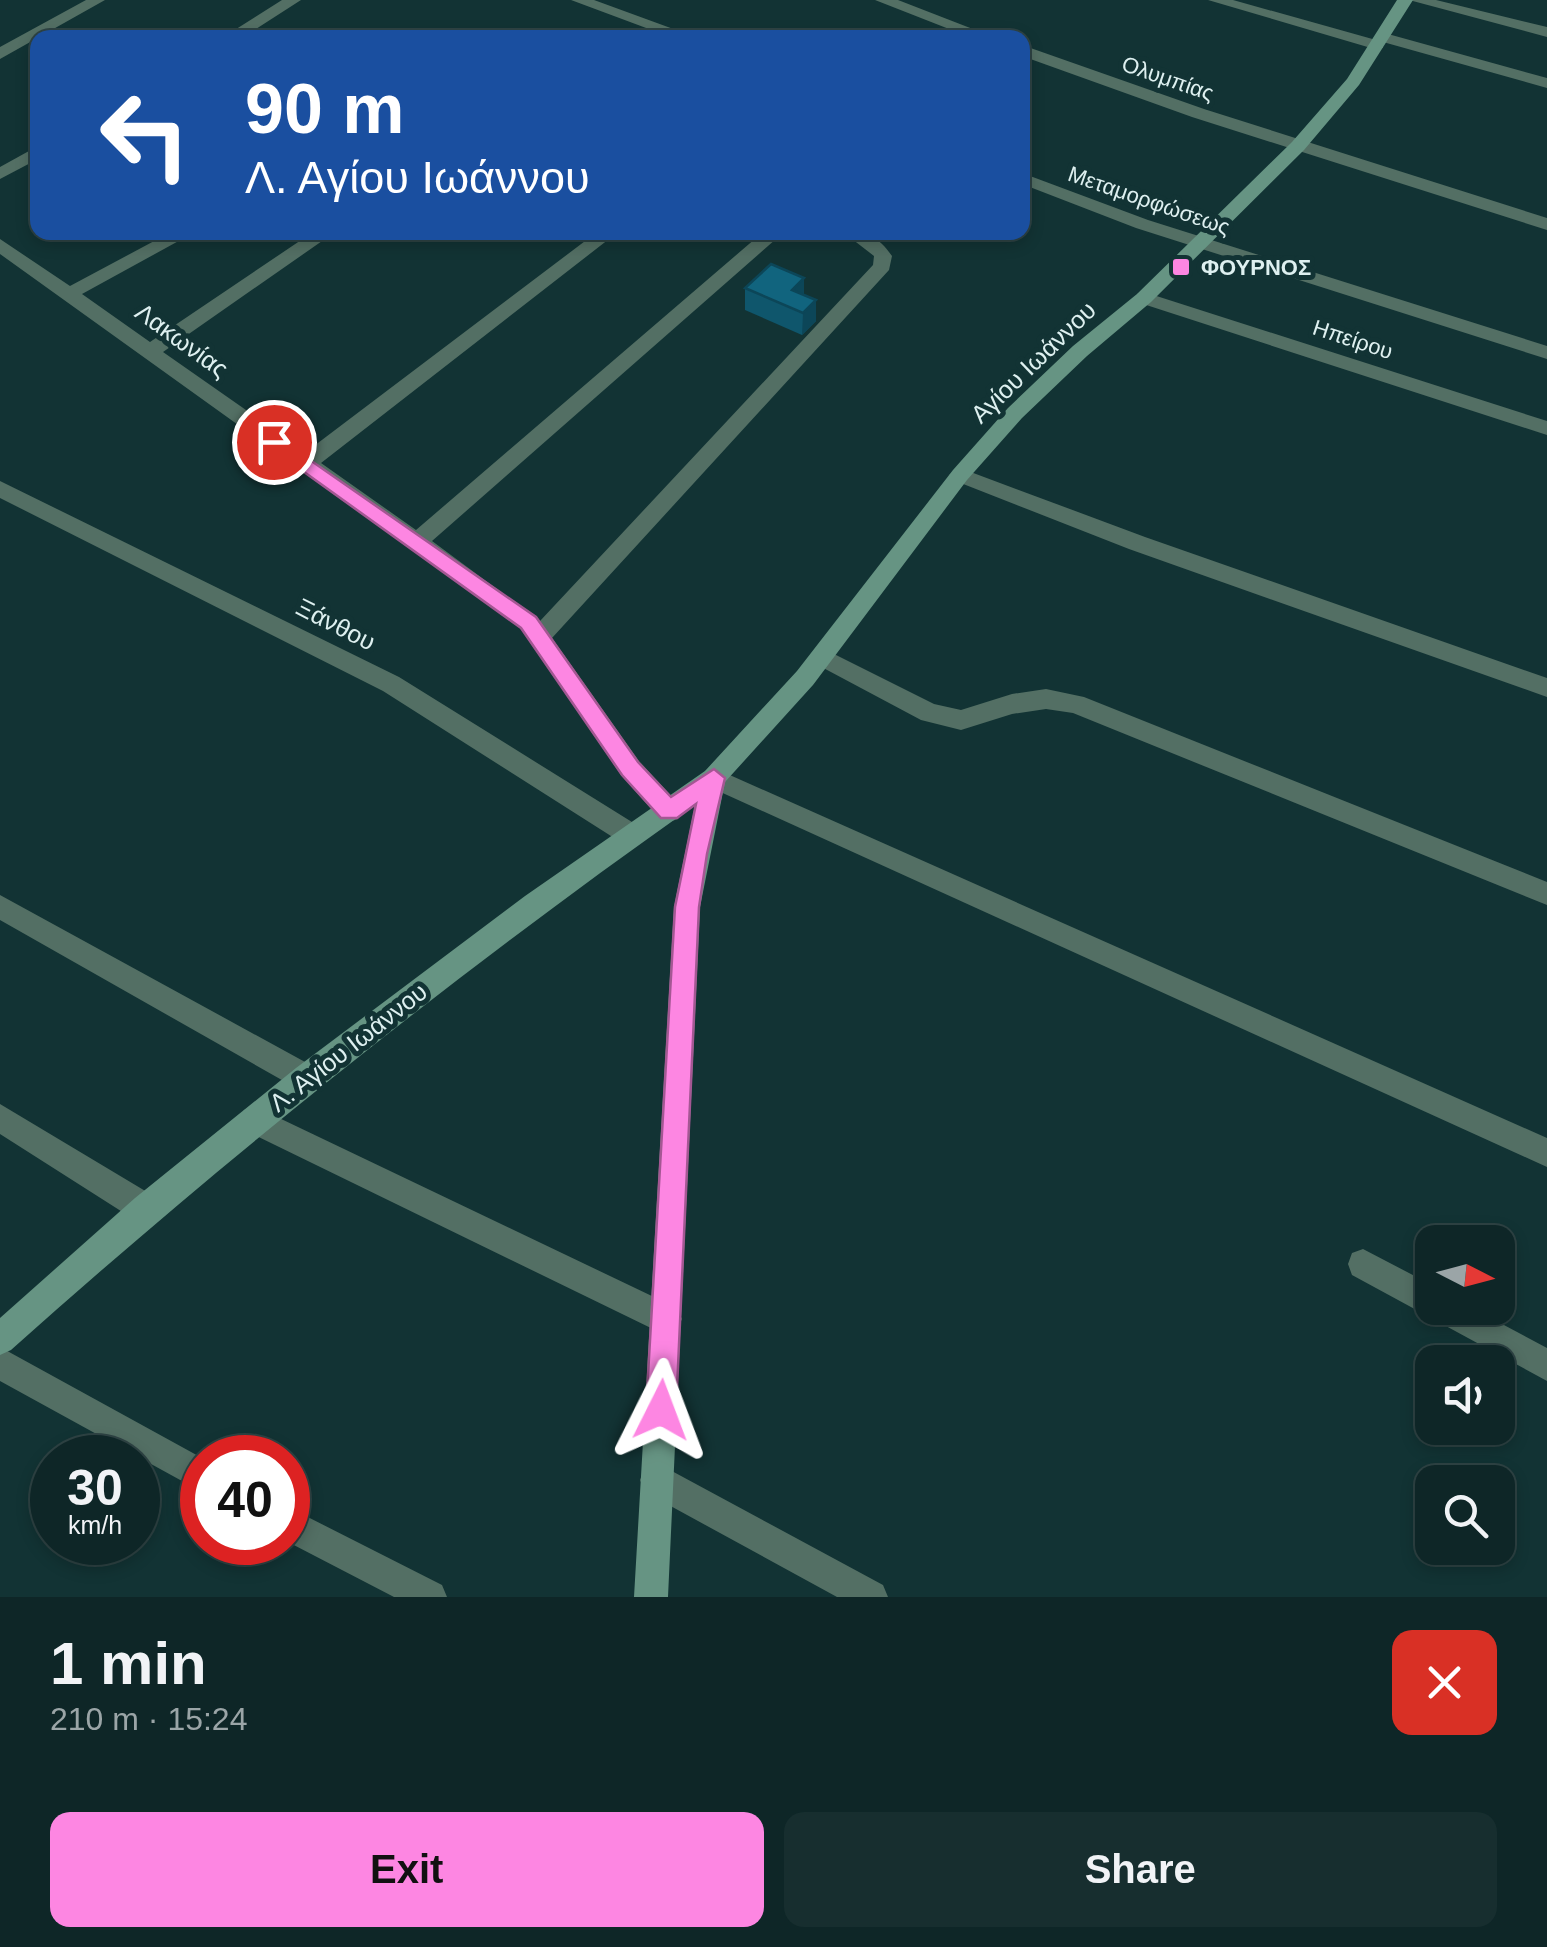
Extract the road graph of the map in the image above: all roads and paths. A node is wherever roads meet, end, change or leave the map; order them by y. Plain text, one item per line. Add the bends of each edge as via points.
1 (97, 0) edge
2 (293, 0) edge
3 (579, 0) edge
4 (883, 0) edge
5 (1216, 0) edge
6 (1405, 0) edge
7 (1417, 0) edge
8 (43, 30) edge
9 (243, 30) edge
10 (667, 30) edge
11 (966, 30) edge
12 (1547, 32) edge
13 (30, 37) edge
14 (1380, 41) junction
15 (1030, 53) edge
16 (0, 54) edge
17 (1547, 83) edge
18 (1298, 146) junction
19 (30, 157) edge
20 (0, 174) edge
21 (1030, 181) edge
22 (1547, 224) edge
23 (171, 240) edge
24 (314, 240) edge
25 (599, 240) edge
26 (766, 240) edge
27 (867, 240) edge
28 (1200, 243) junction
29 (0, 246) edge
30 (70, 294) junction
31 (1144, 298) junction
32 (150, 352) junction
33 (1547, 352) edge
34 (1547, 428) edge
35 (305, 464) junction
36 (960, 475) junction
37 (0, 490) edge
38 (418, 541) junction
39 (540, 636) junction
40 (822, 657) junction
41 (1547, 688) edge
42 (714, 778) junction
43 (669, 811) junction
44 (631, 835) junction
45 (1547, 894) edge
46 (0, 908) edge
47 (306, 1078) junction
48 (0, 1118) edge
49 (254, 1120) junction
50 (1547, 1154) edge
51 (146, 1209) junction
52 (1363, 1264) dead end
53 (1415, 1293) edge
54 (666, 1319) junction
55 (1473, 1325) edge
56 (0, 1340) edge
57 (0, 1363) edge
58 (1547, 1365) edge
59 (180, 1464) edge
60 (658, 1480) junction
61 (310, 1535) edge
62 (430, 1597) edge
63 (651, 1597) edge
64 (871, 1597) edge

1 - 8 street
2 - 9 street
3 - 10 street
4 - 11 street
5 - 14 street
6 - 14 street, Αγίου Ιωάννου
7 - 12 street
13 - 16 street
14 - 17 street
14 - 18 street, Αγίου Ιωάννου
15 - 18 street, Ολυμπίας
18 - 22 street, Ολυμπίας
18 - 28 street, Αγίου Ιωάννου
19 - 20 street
21 - 28 street, Μεταμορφώσεως
23 - 30 street
24 - 32 street
25 - 35 street
26 - 38 street
27 - 39 street via 883,256 882,266
28 - 31 street, Αγίου Ιωάννου
28 - 33 street, Μεταμορφώσεως
29 - 30 street, Λακωνίας
30 - 32 street, Λακωνίας
31 - 34 street, Ηπείρου
31 - 36 street, Αγίου Ιωάννου via 1048,380
32 - 35 street, Λακωνίας
35 - 38 street, Λακωνίας
36 - 40 street, Αγίου Ιωάννου
36 - 41 street
37 - 44 street, Ξάνθου via 391,684
38 - 39 street, Λακωνίας
39 - 43 street, Λακωνίας via 630,768
40 - 42 street, Αγίου Ιωάννου
40 - 45 street via 929,713 961,720 1046,698 1076,704
42 - 43 street, Λ. Αγίου Ιωάννου
42 - 50 street
42 - 54 street via 687,907
43 - 44 street, Λ. Αγίου Ιωάννου
44 - 47 street, Λ. Αγίου Ιωάννου
46 - 47 street
47 - 49 street, Λ. Αγίου Ιωάννου
48 - 51 street
49 - 51 street, Λ. Αγίου Ιωάννου
49 - 54 street
51 - 56 street, Λ. Αγίου Ιωάννου
52 - 53 street
54 - 60 street
55 - 58 street
57 - 59 street
60 - 63 street
60 - 64 street
61 - 62 street

